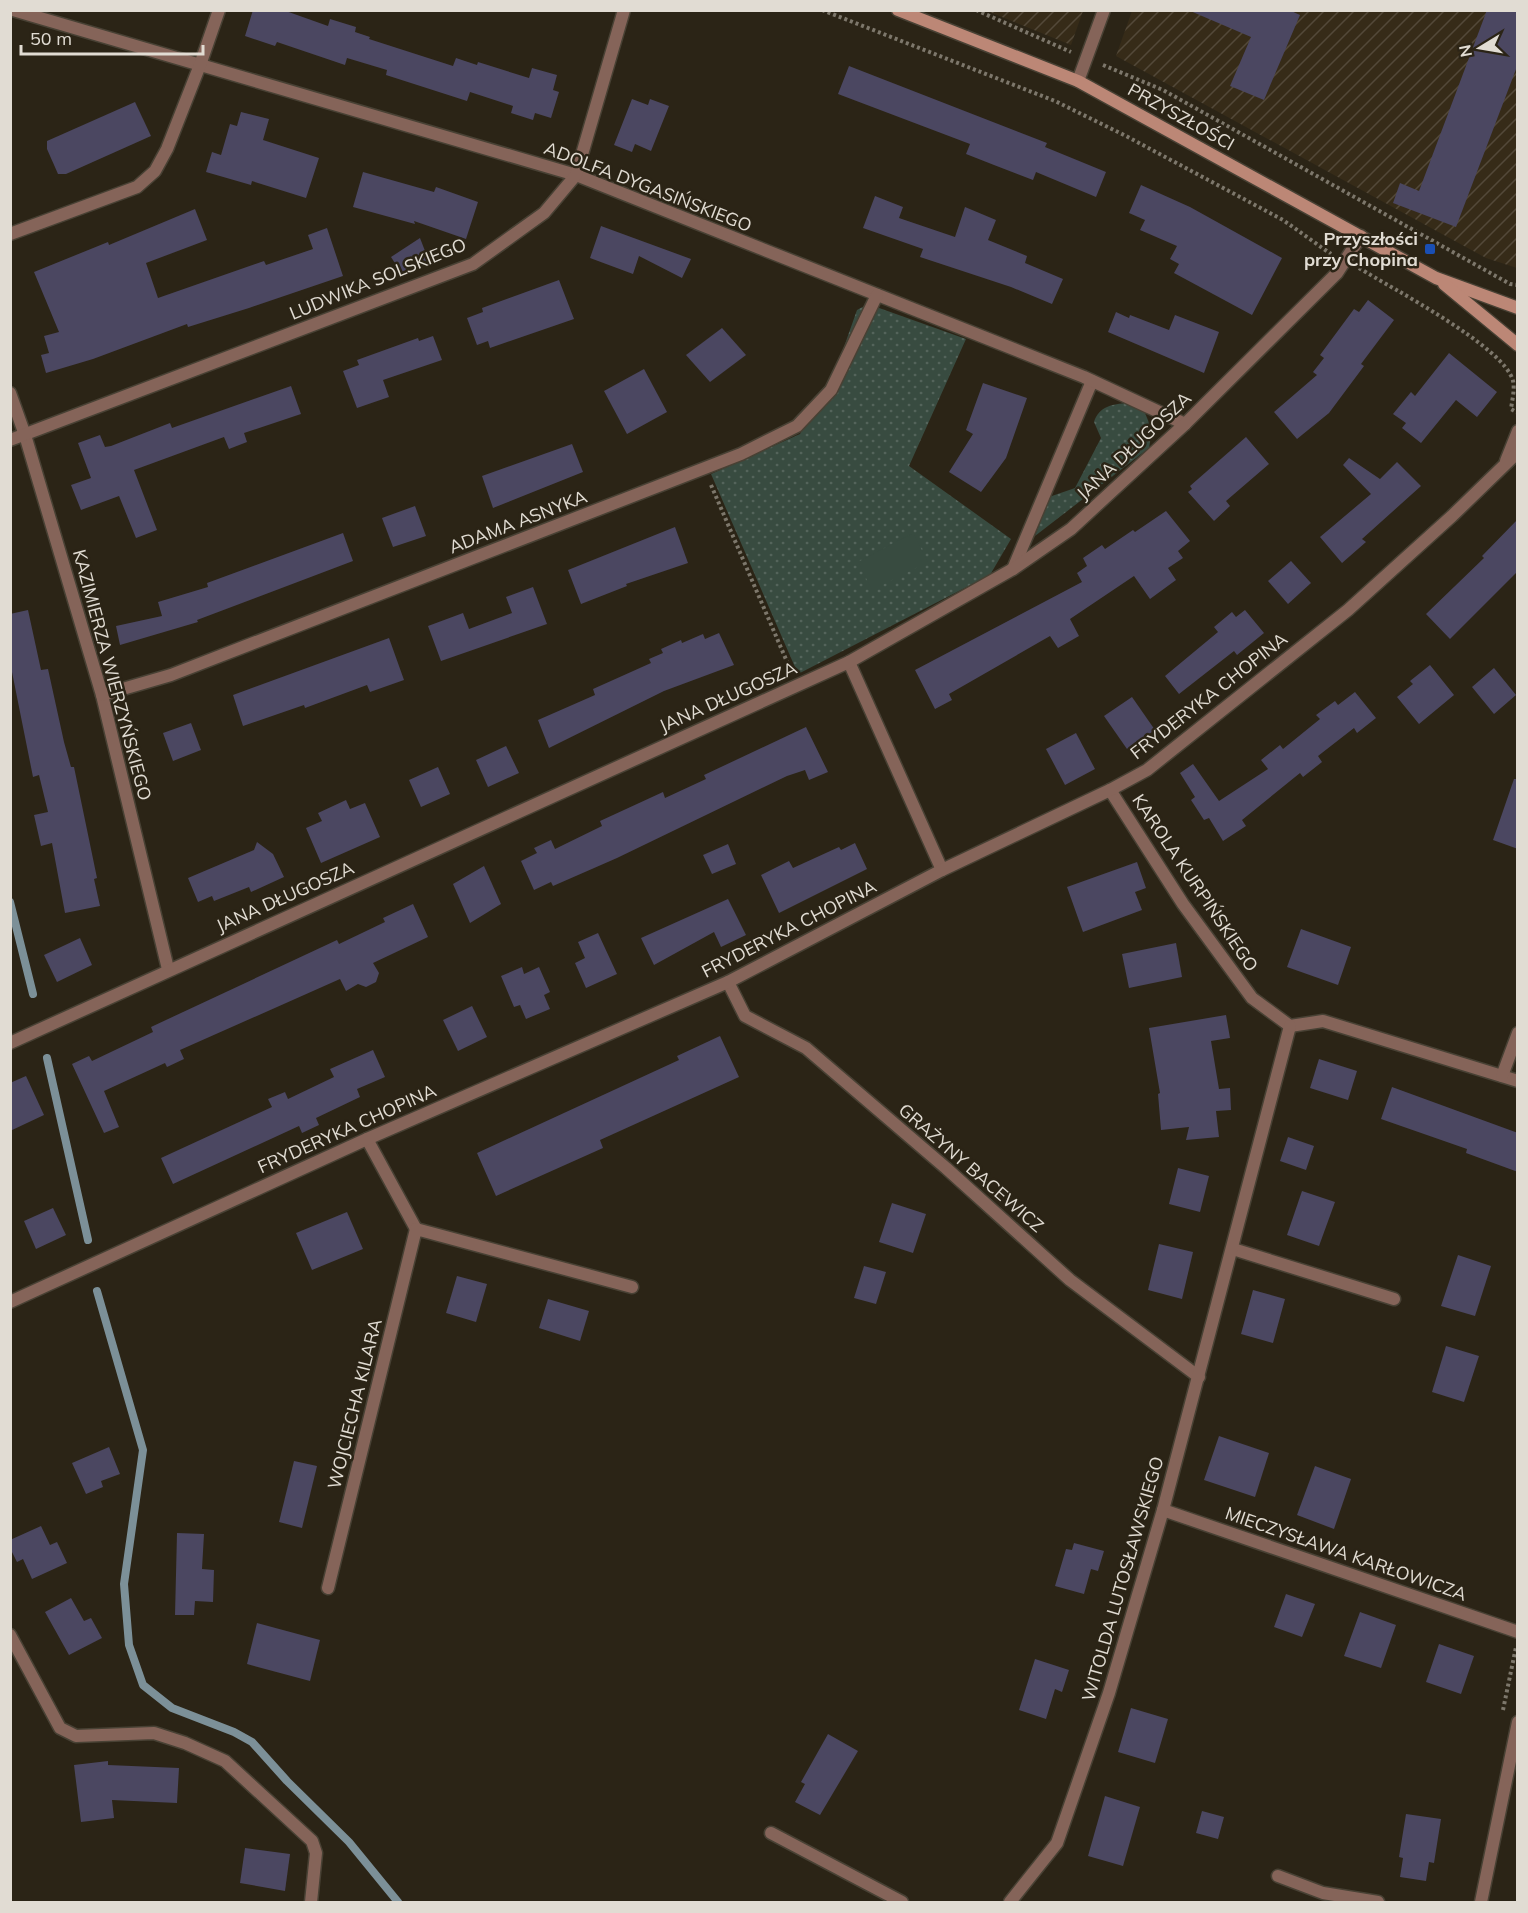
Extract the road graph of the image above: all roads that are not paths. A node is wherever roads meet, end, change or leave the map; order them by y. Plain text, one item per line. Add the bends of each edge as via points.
1 (13, 10) edge
2 (219, 10) edge
3 (624, 10) edge
4 (898, 10) edge
5 (1104, 10) edge
6 (200, 65) junction
7 (1077, 81) junction
8 (576, 175) junction
9 (10, 234) edge
10 (1361, 236) junction
11 (1436, 278) junction
12 (877, 295) junction
13 (1518, 308) edge
14 (1518, 345) edge
15 (1092, 381) junction
16 (10, 393) edge
17 (1185, 424) junction
18 (1518, 431) edge
19 (25, 435) junction
20 (10, 440) edge
21 (1518, 452) edge
22 (1506, 462) junction
23 (1013, 569) junction
24 (849, 662) junction
25 (102, 695) junction
26 (1110, 790) junction
27 (942, 870) junction
28 (168, 969) junction
29 (728, 982) junction
30 (1290, 1026) junction
31 (1518, 1033) edge
32 (10, 1043) edge
33 (1502, 1077) junction
34 (1518, 1081) edge
35 (367, 1138) junction
36 (416, 1229) junction
37 (1233, 1249) junction
38 (632, 1287) dead end
39 (1394, 1299) dead end
40 (10, 1302) edge
41 (1199, 1377) junction
42 (1163, 1510) junction
43 (328, 1588) dead end
44 (1518, 1632) edge
45 (10, 1635) edge
46 (1518, 1722) edge
47 (771, 1833) dead end
48 (1278, 1875) dead end
49 (311, 1902) edge
50 (902, 1902) edge
51 (1011, 1902) edge
52 (1378, 1902) edge
53 (1481, 1902) edge

1 - 6 street, ADOLFA DYGASIŃSKIEGO
2 - 6 street
3 - 8 street, LUDWIKA SOLSKIEGO
4 - 7 street, PRZYSZŁOŚCI
5 - 7 street
6 - 8 street, ADOLFA DYGASIŃSKIEGO
6 - 9 street via 155,171 137,187
7 - 10 street, PRZYSZŁOŚCI
8 - 12 street, ADOLFA DYGASIŃSKIEGO
8 - 19 street, LUDWIKA SOLSKIEGO via 543,213 473,264
10 - 11 street, PRZYSZŁOŚCI
10 - 17 street, JANA DŁUGOSZA via 1337,273
11 - 13 street, PRZYSZŁOŚCI
11 - 14 street, PRZYSZŁOŚCI
12 - 15 street, ADOLFA DYGASIŃSKIEGO
12 - 25 street, ADAMA ASNYKA via 831,390 797,426 704,469 171,675
15 - 17 street, ADOLFA DYGASIŃSKIEGO
15 - 23 street
16 - 19 street, KAZIMIERZA WIERZYŃSKIEGO
17 - 23 street, JANA DŁUGOSZA via 1071,529
18 - 22 street, FRYDERYKA CHOPINA
19 - 20 street, LUDWIKA SOLSKIEGO
19 - 25 street, KAZIMIERZA WIERZYŃSKIEGO
21 - 22 street, FRYDERYKA CHOPINA
22 - 26 street, FRYDERYKA CHOPINA via 1348,610 1147,770
23 - 24 street, JANA DŁUGOSZA
24 - 27 street
24 - 28 street, JANA DŁUGOSZA
25 - 28 street, KAZIMIERZA WIERZYŃSKIEGO
26 - 27 street, FRYDERYKA CHOPINA
26 - 30 street, KAROLA KURPIŃSKIEGO via 1183,904 1252,998
27 - 29 street, FRYDERYKA CHOPINA
28 - 32 street, JANA DŁUGOSZA
29 - 35 street, FRYDERYKA CHOPINA
29 - 41 street, GRAŻYNY BACEWICZ via 745,1016 806,1048 1070,1280
30 - 33 street via 1323,1021
30 - 37 street, WITOLDA LUTOSŁAWSKIEGO
31 - 33 street
33 - 34 street
35 - 36 street
35 - 40 street, FRYDERYKA CHOPINA
36 - 38 street
36 - 43 street, WOJCIECHA KILARA
37 - 39 street
37 - 41 street, WITOLDA LUTOSŁAWSKIEGO
41 - 42 street, WITOLDA LUTOSŁAWSKIEGO
42 - 44 street, MIECZYSŁAWA KARŁOWICZA
42 - 51 street, WITOLDA LUTOSŁAWSKIEGO via 1109,1693 1057,1844
45 - 49 street via 60,1728 76,1736 154,1733 225,1761 312,1841 316,1853
46 - 53 street
47 - 50 street
48 - 52 street via 1323,1893

